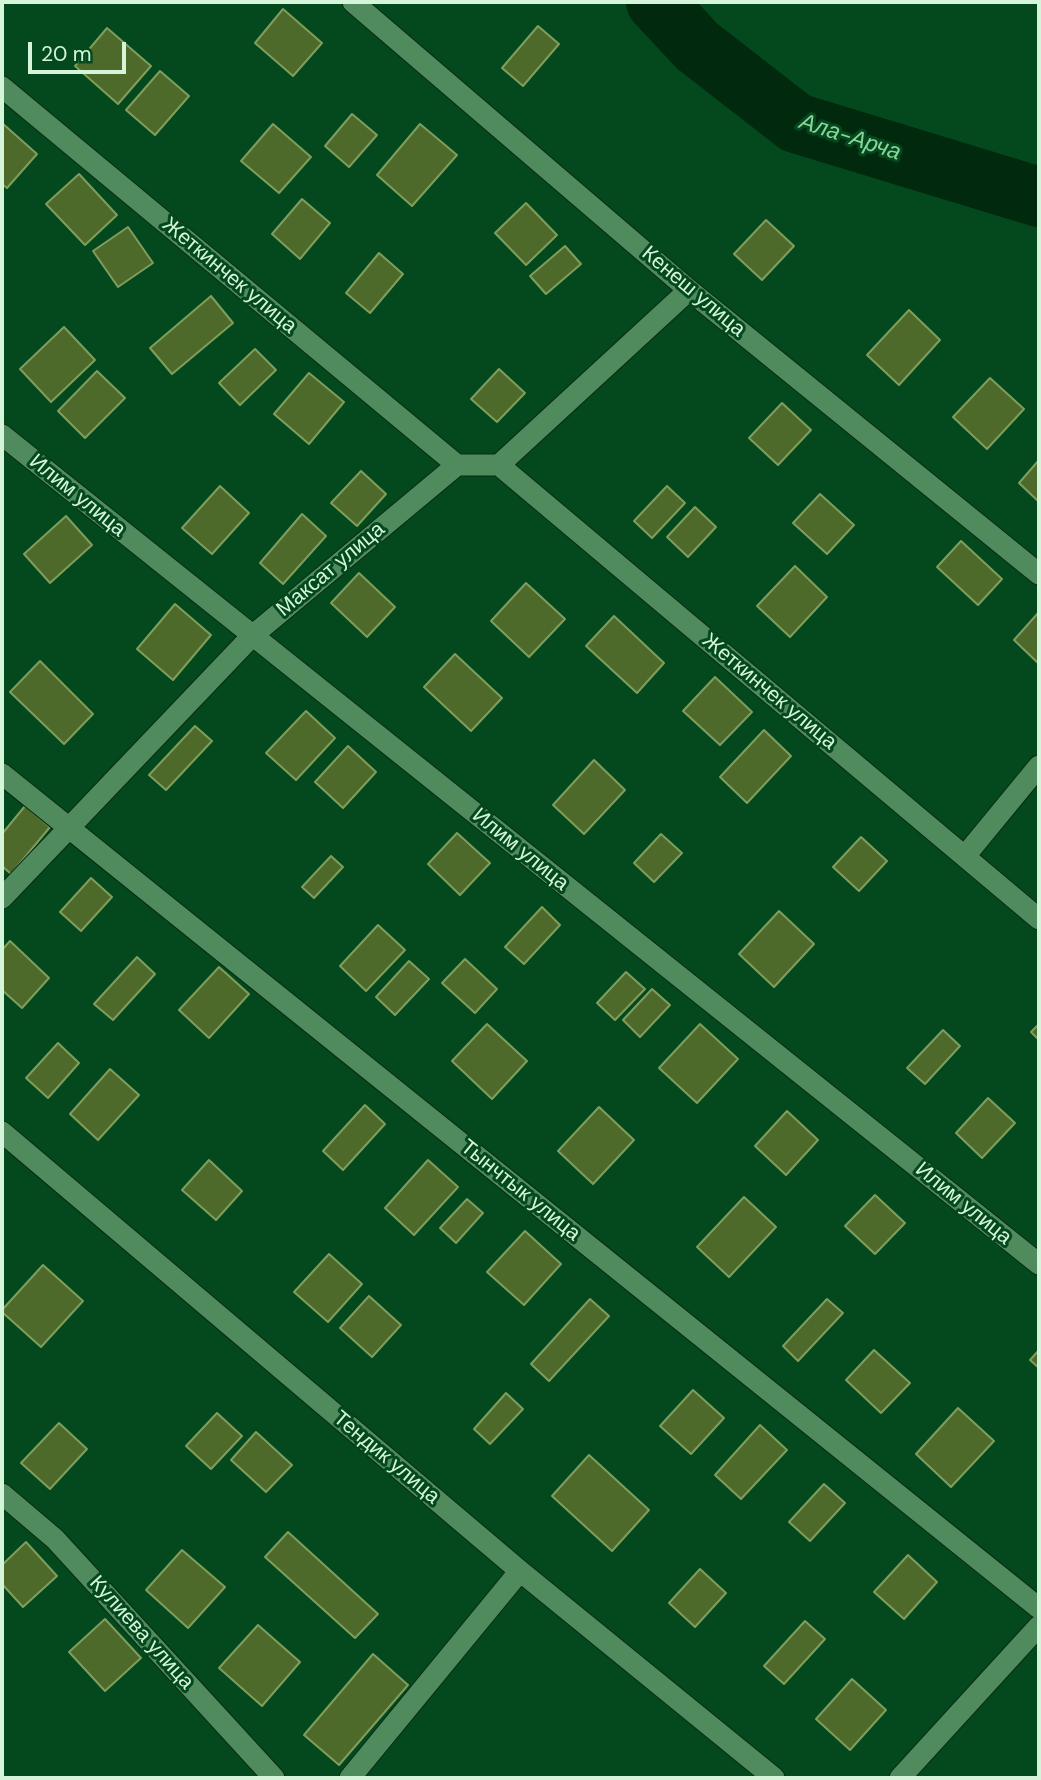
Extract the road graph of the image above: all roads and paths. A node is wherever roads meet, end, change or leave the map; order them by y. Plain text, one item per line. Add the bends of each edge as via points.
1 (353, 2) edge
2 (2, 87) edge
3 (689, 290) junction
4 (2, 435) edge
5 (457, 464) junction
6 (499, 464) junction
7 (1039, 574) edge
8 (252, 636) junction
9 (1039, 766) edge
10 (2, 774) edge
11 (69, 829) junction
12 (965, 856) junction
13 (2, 898) edge
14 (1039, 919) edge
15 (2, 1132) edge
16 (1039, 1264) edge
17 (2, 1494) edge
18 (520, 1571) junction
19 (1039, 1608) edge
20 (1039, 1626) edge
21 (274, 1778) edge
22 (350, 1778) edge
23 (774, 1778) edge
24 (900, 1778) edge

1 - 3 street, Кенеш улица
2 - 5 street, Жеткинчек улица
3 - 6 street
3 - 7 street, Кенеш улица
4 - 8 street, Илим улица
5 - 6 street
5 - 8 street, Максат улица
6 - 12 street, Жеткинчек улица
8 - 11 street, Максат улица
8 - 16 street, Илим улица
9 - 12 street
10 - 11 street, Тынчтык улица
11 - 13 street, Максат улица
11 - 19 street, Тынчтык улица
12 - 14 street, Жеткинчек улица
15 - 18 street, Тендик улица
17 - 21 street, Кулиева улица via 55,1539
18 - 22 street
18 - 23 street, Тендик улица
20 - 24 street

